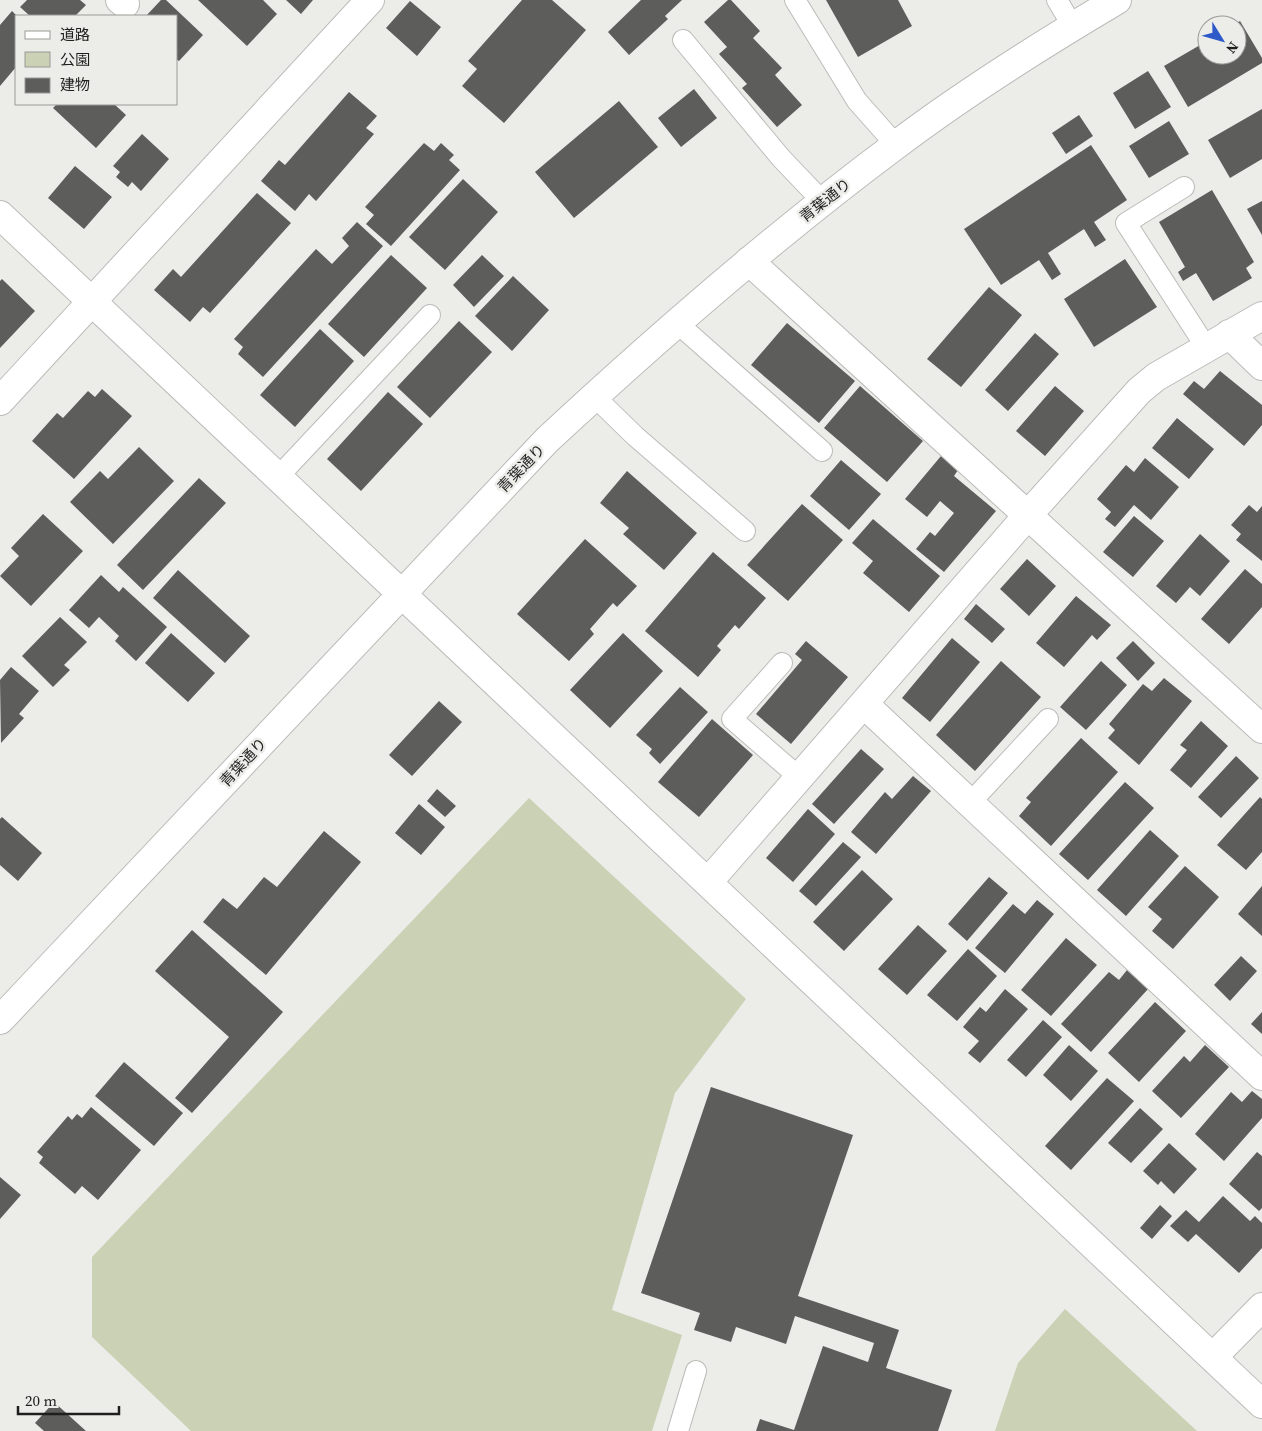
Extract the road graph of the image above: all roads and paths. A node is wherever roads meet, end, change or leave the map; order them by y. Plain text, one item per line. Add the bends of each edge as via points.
1 (370, 0) edge
2 (795, 0) edge
3 (1057, 0) edge
4 (1117, 0) edge
5 (1073, 27) junction
6 (683, 40) dead end
7 (896, 144) junction
8 (1184, 187) dead end
9 (822, 201) junction
10 (0, 215) edge
11 (749, 261) junction
12 (92, 302) junction
13 (430, 315) dead end
14 (1262, 316) edge
15 (676, 322) junction
16 (1218, 340) junction
17 (1262, 366) edge
18 (594, 396) junction
19 (0, 401) edge
20 (822, 452) dead end
21 (277, 478) junction
22 (1027, 516) junction
23 (745, 531) dead end
24 (400, 595) junction
25 (782, 662) dead end
26 (865, 705) junction
27 (1048, 719) dead end
28 (1262, 729) edge
29 (800, 778) junction
30 (970, 803) junction
31 (709, 881) junction
32 (0, 1020) edge
33 (1262, 1076) edge
34 (1262, 1307) edge
35 (1213, 1358) junction
36 (696, 1371) dead end
37 (1262, 1404) edge
38 (678, 1431) edge

1 - 12 street
2 - 7 lane via 857,101
3 - 5 lane
4 - 5 street, 青葉通り
5 - 7 street, 青葉通り
6 - 9 lane via 781,158
7 - 9 street, 青葉通り
8 - 16 lane via 1126,223
9 - 11 street, 青葉通り
10 - 12 street
11 - 15 street, 青葉通り
11 - 22 street
12 - 19 street
12 - 21 street
13 - 21 lane
14 - 16 street
15 - 18 street, 青葉通り
15 - 20 lane
16 - 17 street
16 - 22 street via 1156,377 1139,391
18 - 23 lane
18 - 24 street, 青葉通り via 547,440
21 - 24 street
22 - 26 street
22 - 28 street
24 - 31 street
24 - 32 street, 青葉通り
25 - 29 lane via 732,720
26 - 29 street
26 - 30 street
27 - 30 lane
29 - 31 street
30 - 33 street
31 - 35 street
34 - 35 street
35 - 37 street
36 - 38 lane

